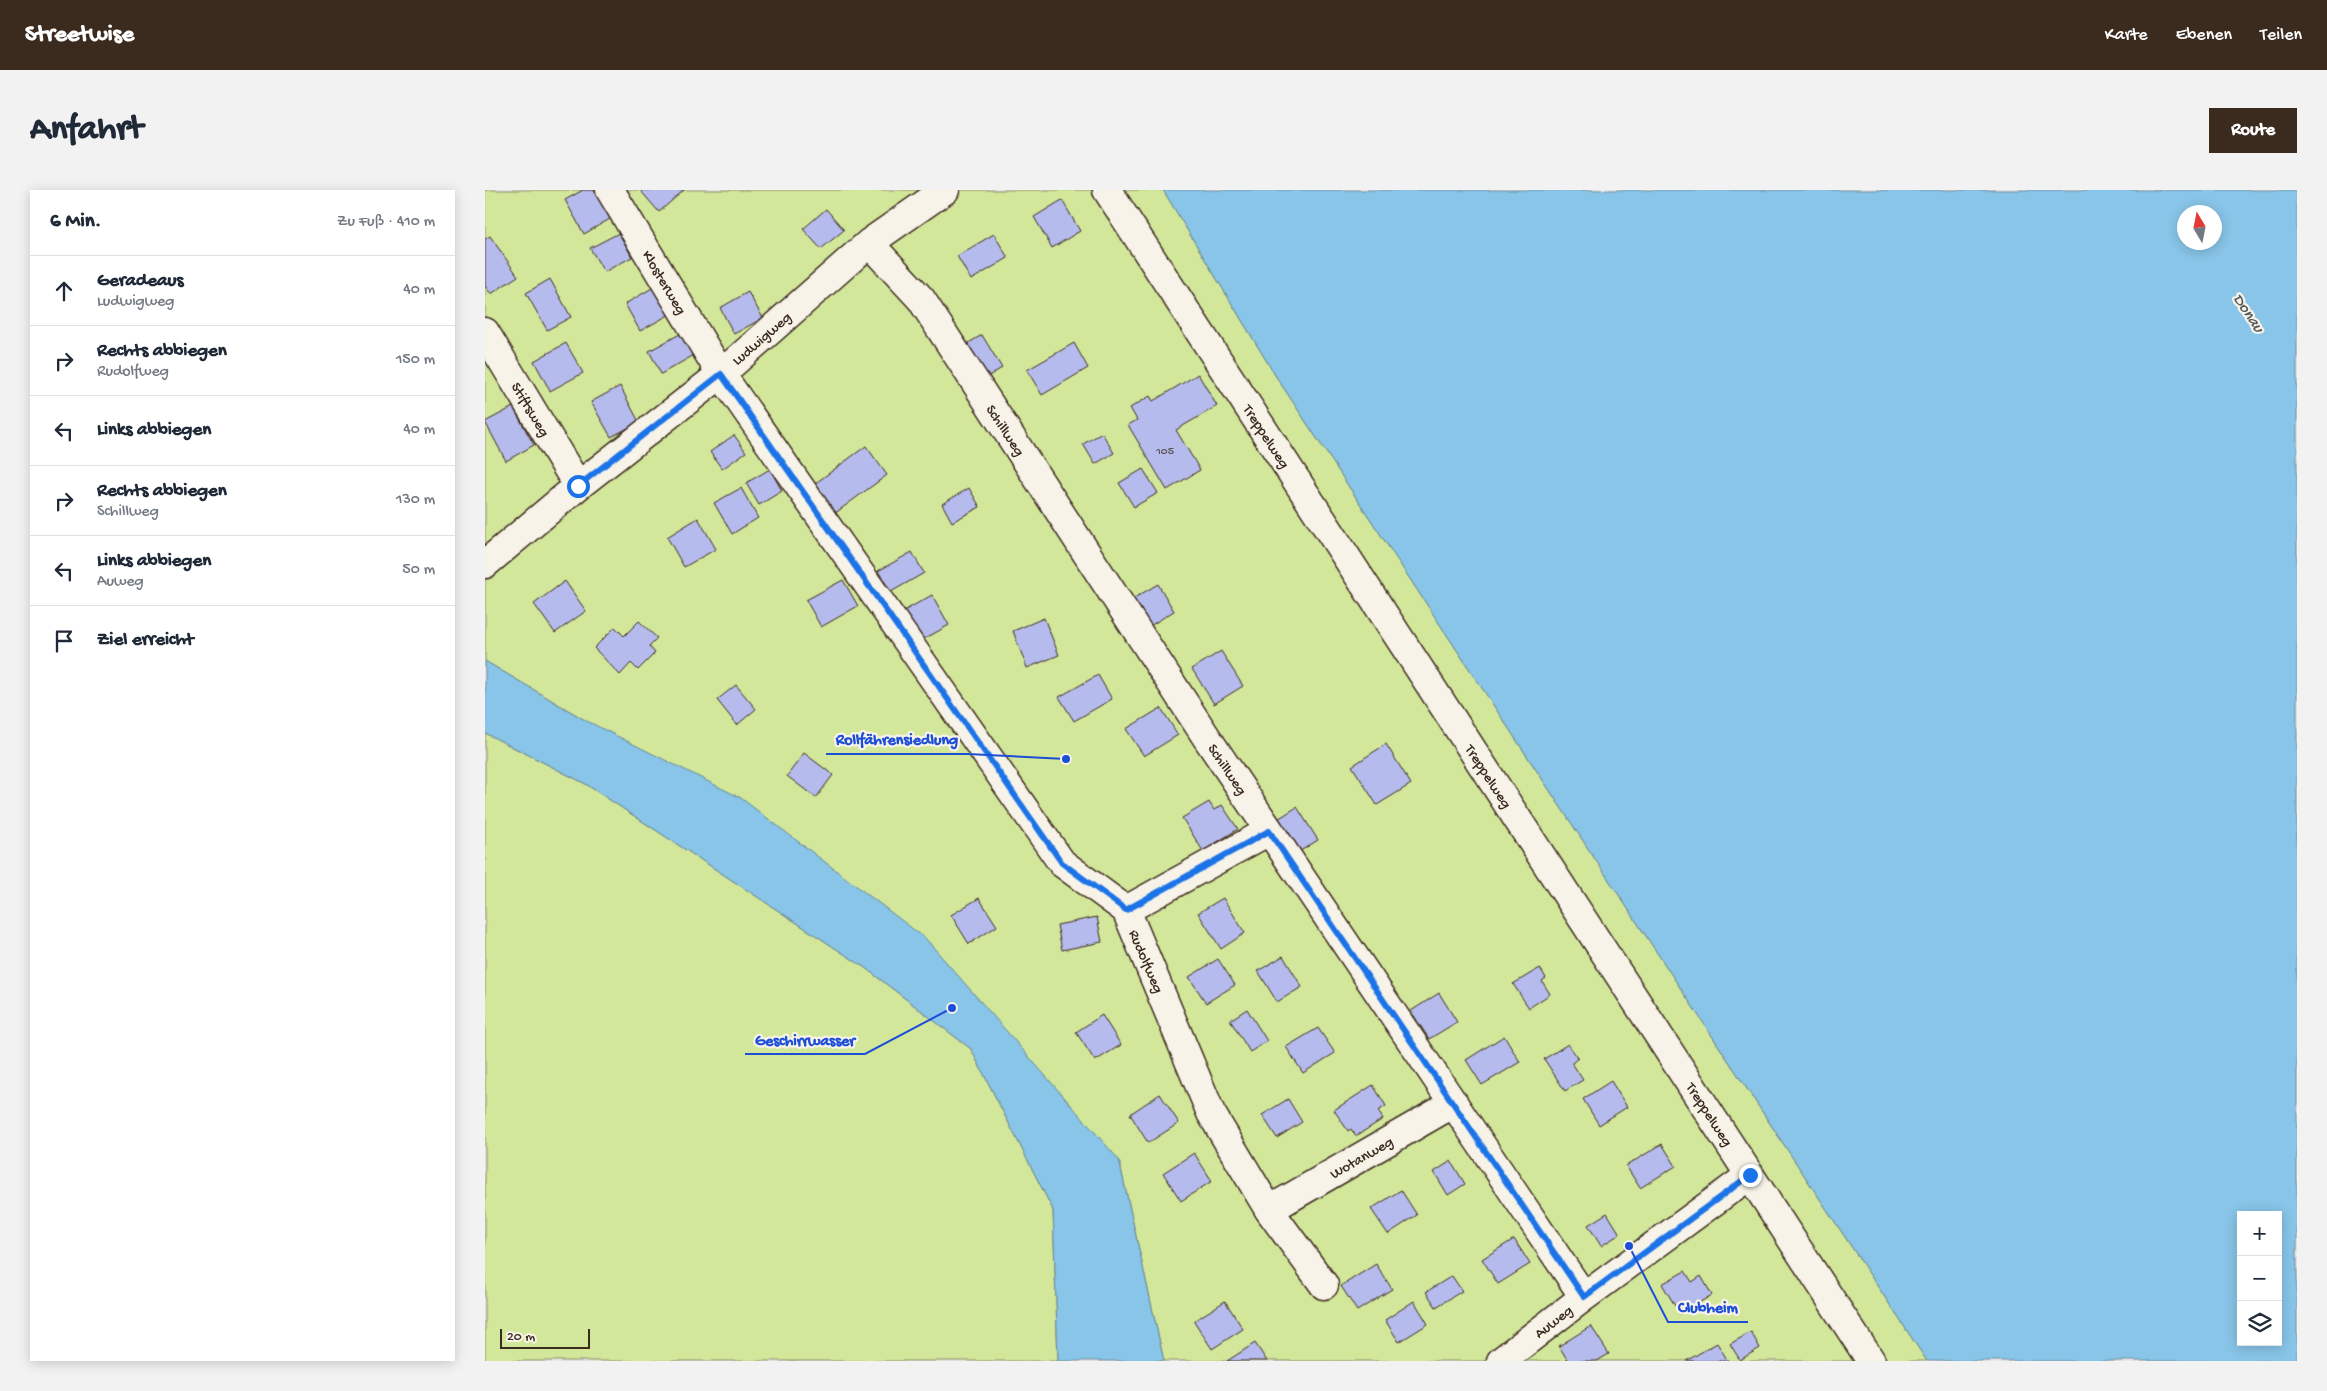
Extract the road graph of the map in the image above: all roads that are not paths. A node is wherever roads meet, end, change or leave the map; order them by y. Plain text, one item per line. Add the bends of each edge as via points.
1 (610, 190) edge
2 (1107, 190) edge
3 (930, 195) edge
4 (869, 243) junction
5 (485, 332) edge
6 (721, 374) junction
7 (578, 486) junction
8 (485, 564) edge
9 (1269, 831) junction
10 (1126, 910) junction
11 (1454, 1103) junction
12 (1750, 1175) junction
13 (1269, 1210) junction
14 (1324, 1285) dead end
15 (1584, 1297) junction
16 (1501, 1361) edge
17 (1871, 1361) edge

1 - 6 street, Klosterweg
2 - 12 street, Treppelweg
3 - 4 street, Ludwigweg
4 - 6 street, Ludwigweg
4 - 9 street, Schillweg via 921,299
5 - 7 street, Stiftsweg
6 - 7 street, Ludwigweg
6 - 10 street, Rudolfweg via 1062,863
7 - 8 street, Ludwigweg
9 - 10 street
9 - 11 street, Schillweg
10 - 13 street, Rudolfweg via 1211,1113
11 - 13 street, Wotanweg
11 - 15 street, Schillweg
12 - 15 street, Auweg
12 - 17 street, Treppelweg
13 - 14 street, Rudolfweg
15 - 16 street, Auweg

